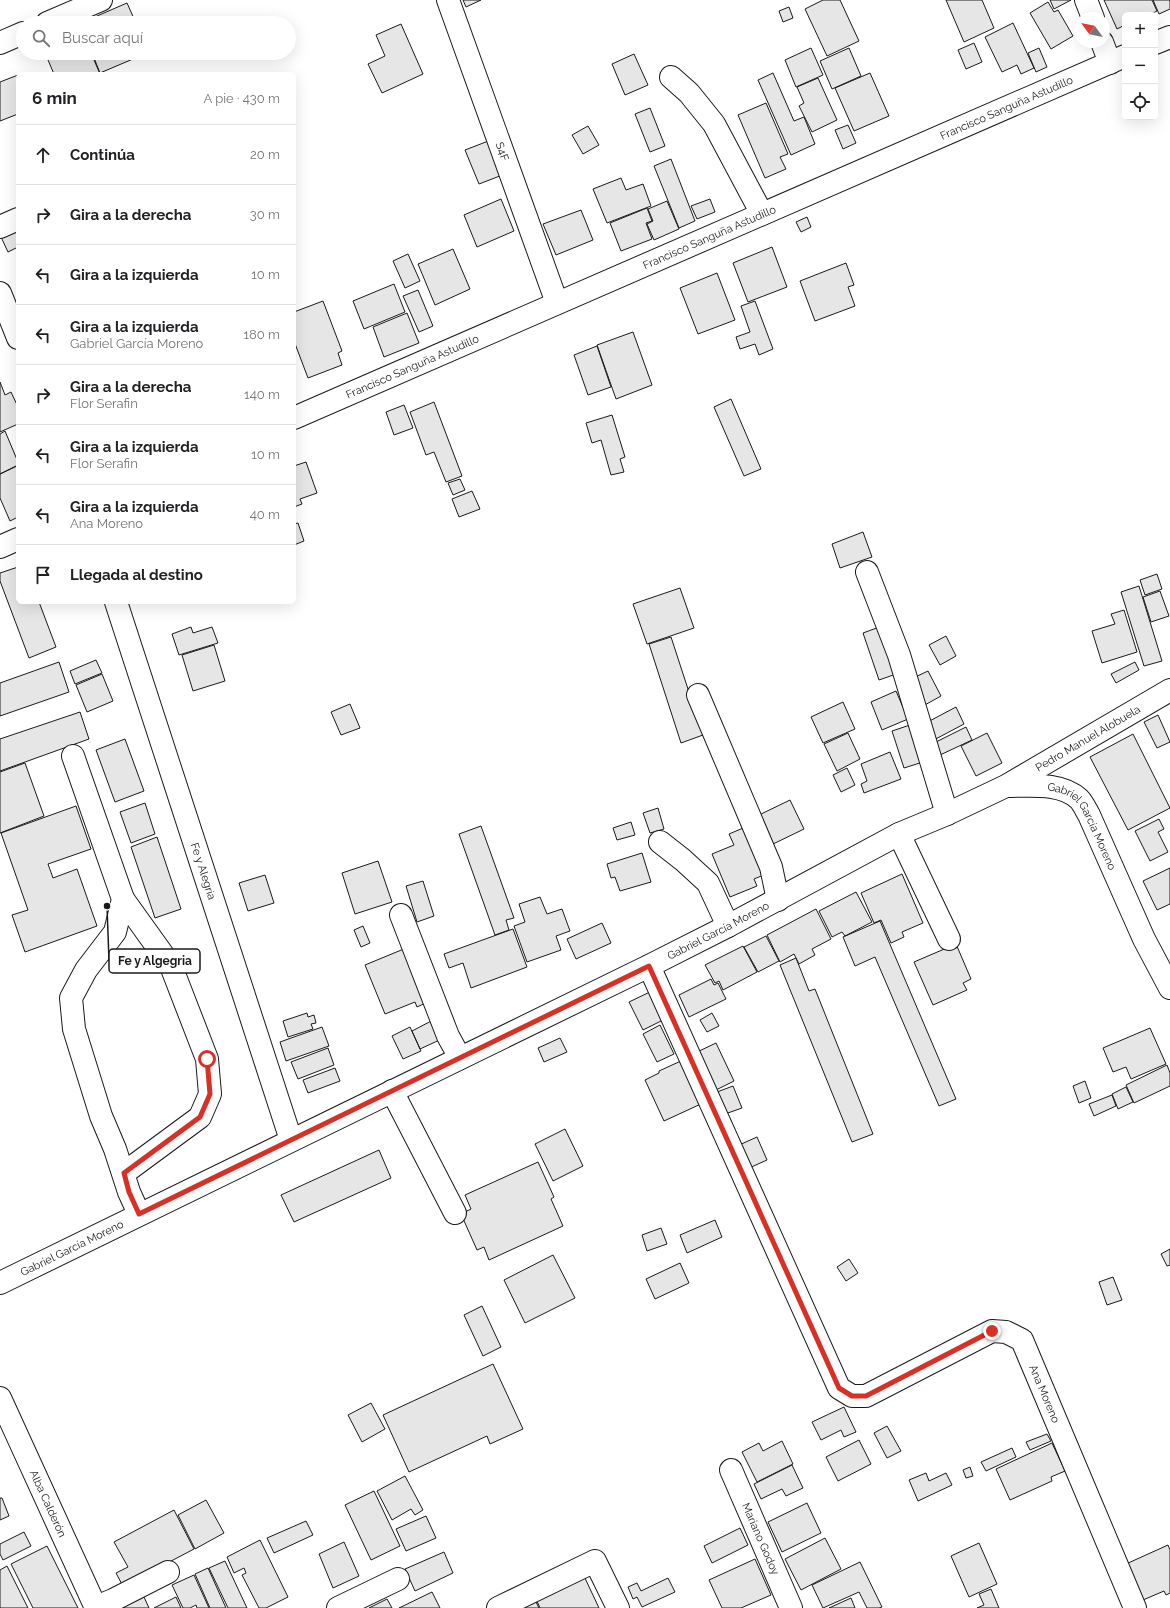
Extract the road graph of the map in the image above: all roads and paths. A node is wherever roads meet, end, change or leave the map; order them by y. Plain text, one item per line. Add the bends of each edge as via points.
1 (101, 0) edge
2 (448, 0) edge
3 (1086, 0) edge
4 (1091, 12) edge
5 (63, 16) edge
6 (16, 37) edge
7 (1170, 37) edge
8 (1158, 42) edge
9 (0, 43) edge
10 (1107, 48) edge
11 (1118, 60) edge
12 (671, 77) dead end
13 (762, 214) junction
14 (16, 221) edge
15 (0, 227) edge
16 (0, 293) edge
17 (557, 303) junction
18 (10, 332) edge
19 (296, 417) edge
20 (16, 540) edge
21 (0, 547) edge
22 (867, 572) dead end
23 (117, 604) edge
24 (1170, 690) edge
25 (698, 695) dead end
26 (72, 756) dead end
27 (1006, 786) junction
28 (947, 814) junction
29 (899, 834) junction
30 (660, 842) dead end
31 (123, 899) junction
32 (778, 900) junction
33 (401, 915) dead end
34 (728, 926) junction
35 (949, 939) dead end
36 (649, 966) junction
37 (1170, 988) edge
38 (460, 1058) junction
39 (392, 1091) junction
40 (291, 1140) junction
41 (124, 1173) junction
42 (455, 1213) dead end
43 (139, 1214) junction
44 (0, 1283) edge
45 (0, 1398) edge
46 (731, 1470) dead end
47 (168, 1572) dead end
48 (398, 1580) dead end
49 (96, 1607) edge
50 (338, 1608) edge
51 (498, 1608) edge
52 (618, 1608) edge
53 (791, 1608) edge
54 (1135, 1608) edge

1 - 5 street
2 - 17 street, S4F
3 - 4 street
6 - 9 street
7 - 8 street
10 - 11 street
11 - 13 street, Francisco Sanguña Astudillo
12 - 13 street via 689,93 714,124
13 - 17 street, Francisco Sanguña Astudillo
14 - 15 street
16 - 18 street
17 - 19 street, Francisco Sanguña Astudillo
20 - 21 street
22 - 28 street via 899,655
23 - 40 street, Fe y Alegria
24 - 27 street, Pedro Manuel Alobuela
25 - 32 street via 771,867
26 - 31 street
27 - 28 street, Gabriel García Moreno
27 - 37 street, Gabriel García Moreno via 1038,786 1066,790 1079,800 1089,815 1144,939
28 - 29 street, Gabriel García Moreno
29 - 32 street, Gabriel García Moreno
29 - 35 street
30 - 34 street via 708,883
31 - 41 street via 115,932 86,970 71,998 77,1036 101,1116
31 - 41 street via 171,966 207,1059 210,1094 200,1117
32 - 34 street, Gabriel García Moreno
33 - 38 street via 448,1036
34 - 36 street, Gabriel García Moreno
36 - 38 street, Gabriel García Moreno
36 - 54 street, Ana Moreno via 839,1388 852,1396 866,1396 992,1331 1006,1332 1022,1340
38 - 39 street, Gabriel García Moreno
39 - 40 street, Gabriel García Moreno
39 - 42 street
40 - 43 street, Gabriel García Moreno
41 - 43 street
43 - 44 street, Gabriel García Moreno
45 - 49 street, Alba Calderón
46 - 53 street, Mariano Godoy
47 - 49 street
48 - 50 street
51 - 52 street via 595,1561

